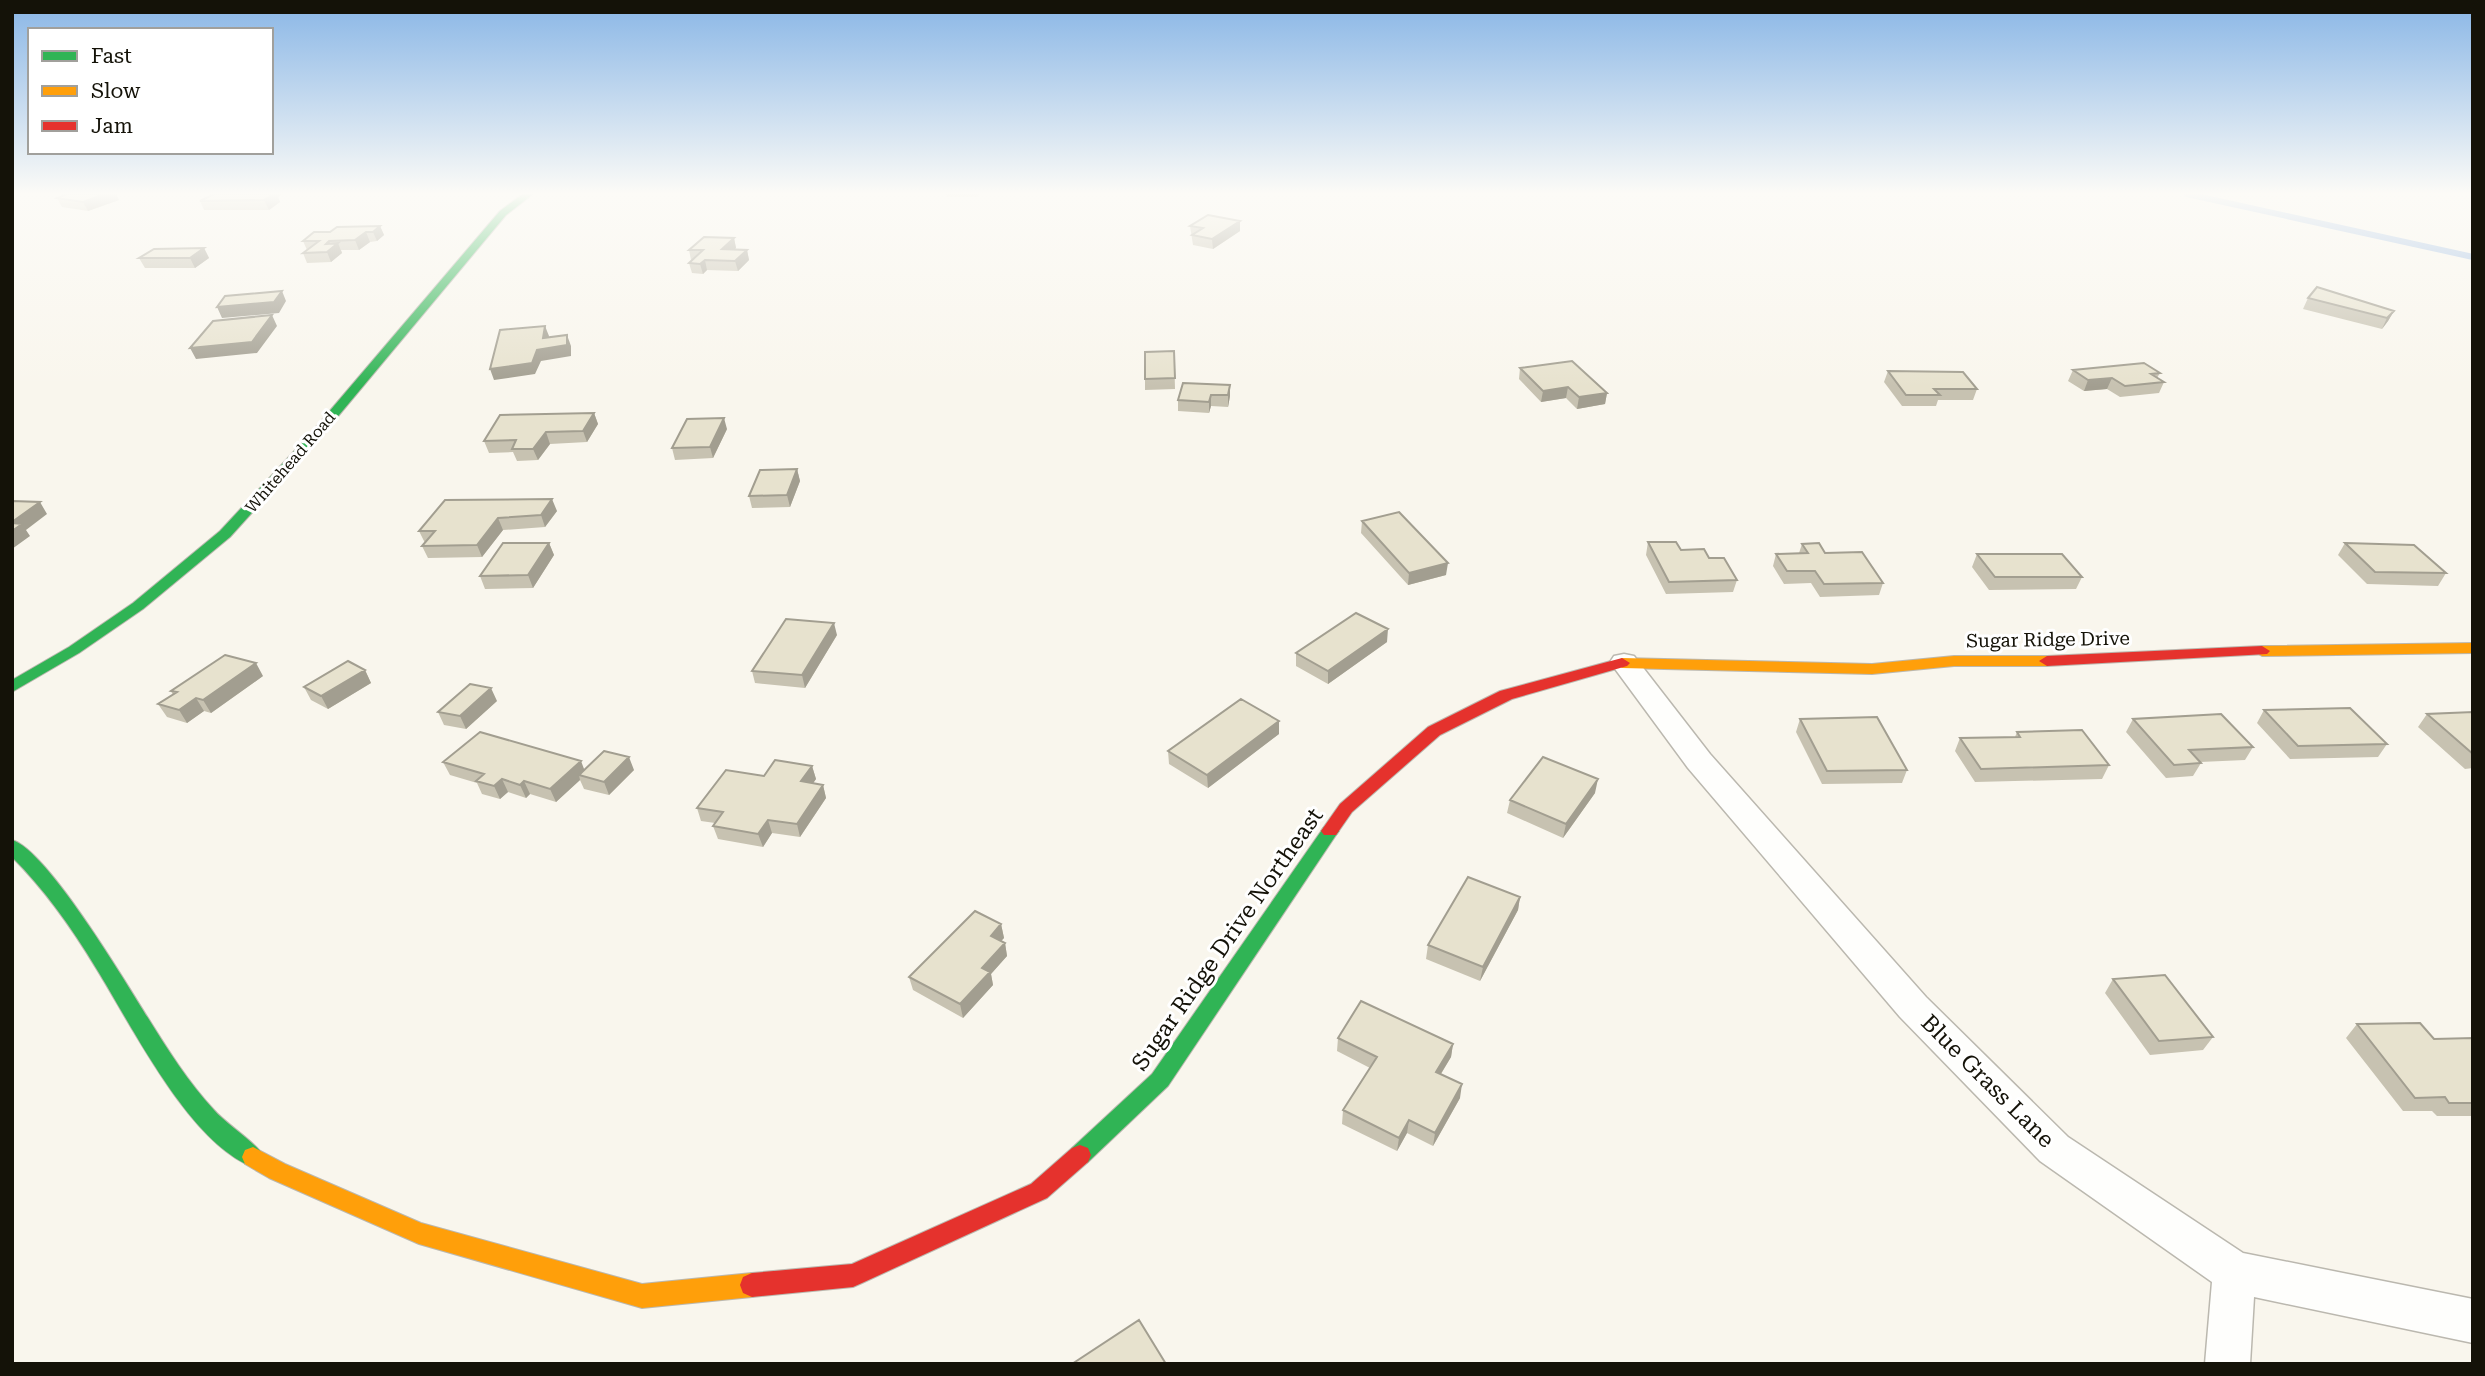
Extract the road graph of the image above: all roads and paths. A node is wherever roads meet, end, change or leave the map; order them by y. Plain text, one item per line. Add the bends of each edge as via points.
1 (464, 258) edge
2 (2473, 648) edge
3 (1624, 662) junction
4 (12, 687) edge
5 (12, 846) edge
6 (2234, 1272) junction
7 (2473, 1321) edge
8 (2227, 1364) edge

1 - 4 street, Whitehead Road via 249,510 173,578
2 - 3 street, Sugar Ridge Drive via 1954,662 1872,669
3 - 5 street, Sugar Ridge Drive Northeast via 1506,695 1434,731 1346,808 1147,1094 1040,1191 853,1275 642,1296 419,1233 277,1171 235,1146 182,1088 98,956 35,867
3 - 6 street, Blue Grass Lane via 1699,761 1913,1007 2054,1149
6 - 7 street, Blue Grass Lane
6 - 8 street

